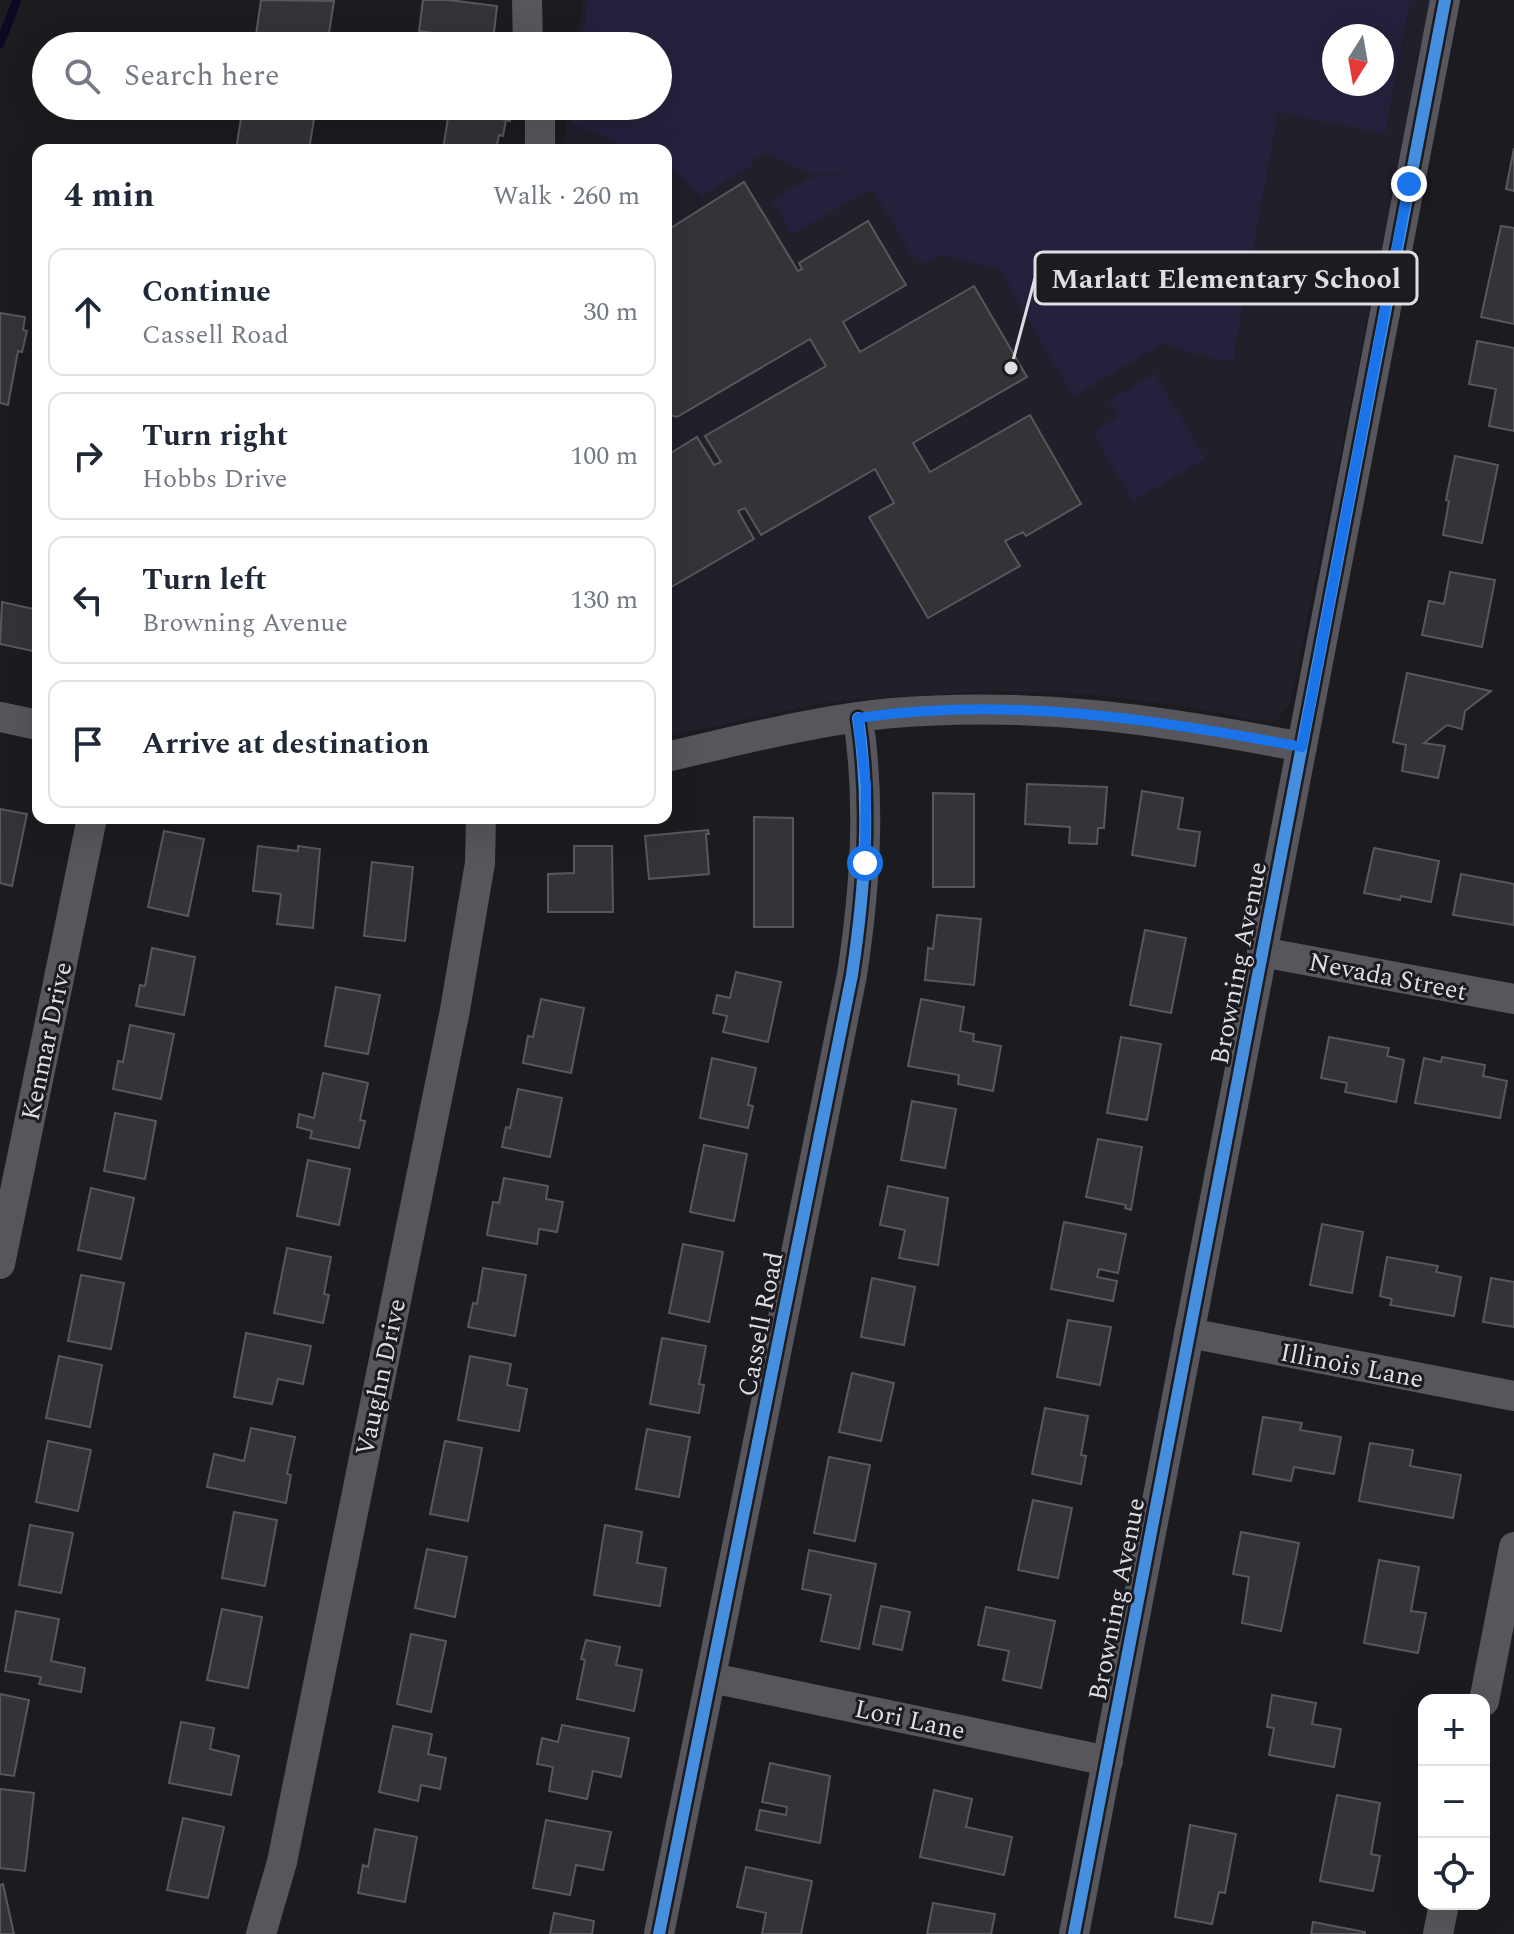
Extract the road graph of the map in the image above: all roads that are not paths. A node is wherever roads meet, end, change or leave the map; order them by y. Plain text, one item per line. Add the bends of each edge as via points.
1 (527, 0) edge
2 (1445, 0) edge
3 (528, 32) edge
4 (540, 120) edge
5 (540, 144) edge
6 (0, 717) edge
7 (858, 718) junction
8 (32, 724) edge
9 (1302, 747) junction
10 (672, 756) edge
11 (91, 824) edge
12 (481, 824) edge
13 (1262, 952) junction
14 (1514, 999) edge
15 (0, 1264) edge
16 (1189, 1333) junction
17 (1514, 1396) edge
18 (1514, 1547) edge
19 (712, 1678) junction
20 (1485, 1694) edge
21 (1108, 1761) junction
22 (1443, 1910) edge
23 (261, 1934) edge
24 (659, 1934) edge
25 (1074, 1934) edge
26 (1438, 1934) edge

1 - 3 street
2 - 9 street, Browning Avenue
4 - 5 street
6 - 8 street
7 - 9 street via 956,710 1066,712 1165,722
7 - 10 street
7 - 19 street, Cassell Road via 866,823 854,962
9 - 13 street, Browning Avenue
11 - 15 street, Kenmar Drive
12 - 23 street, Vaughn Drive via 476,895 455,1010 285,1849
13 - 14 street, Nevada Street
13 - 16 street, Browning Avenue
16 - 17 street, Illinois Lane
16 - 21 street, Browning Avenue
18 - 20 street
19 - 21 street, Lori Lane
19 - 24 street, Cassell Road
21 - 25 street, Browning Avenue
22 - 26 street

